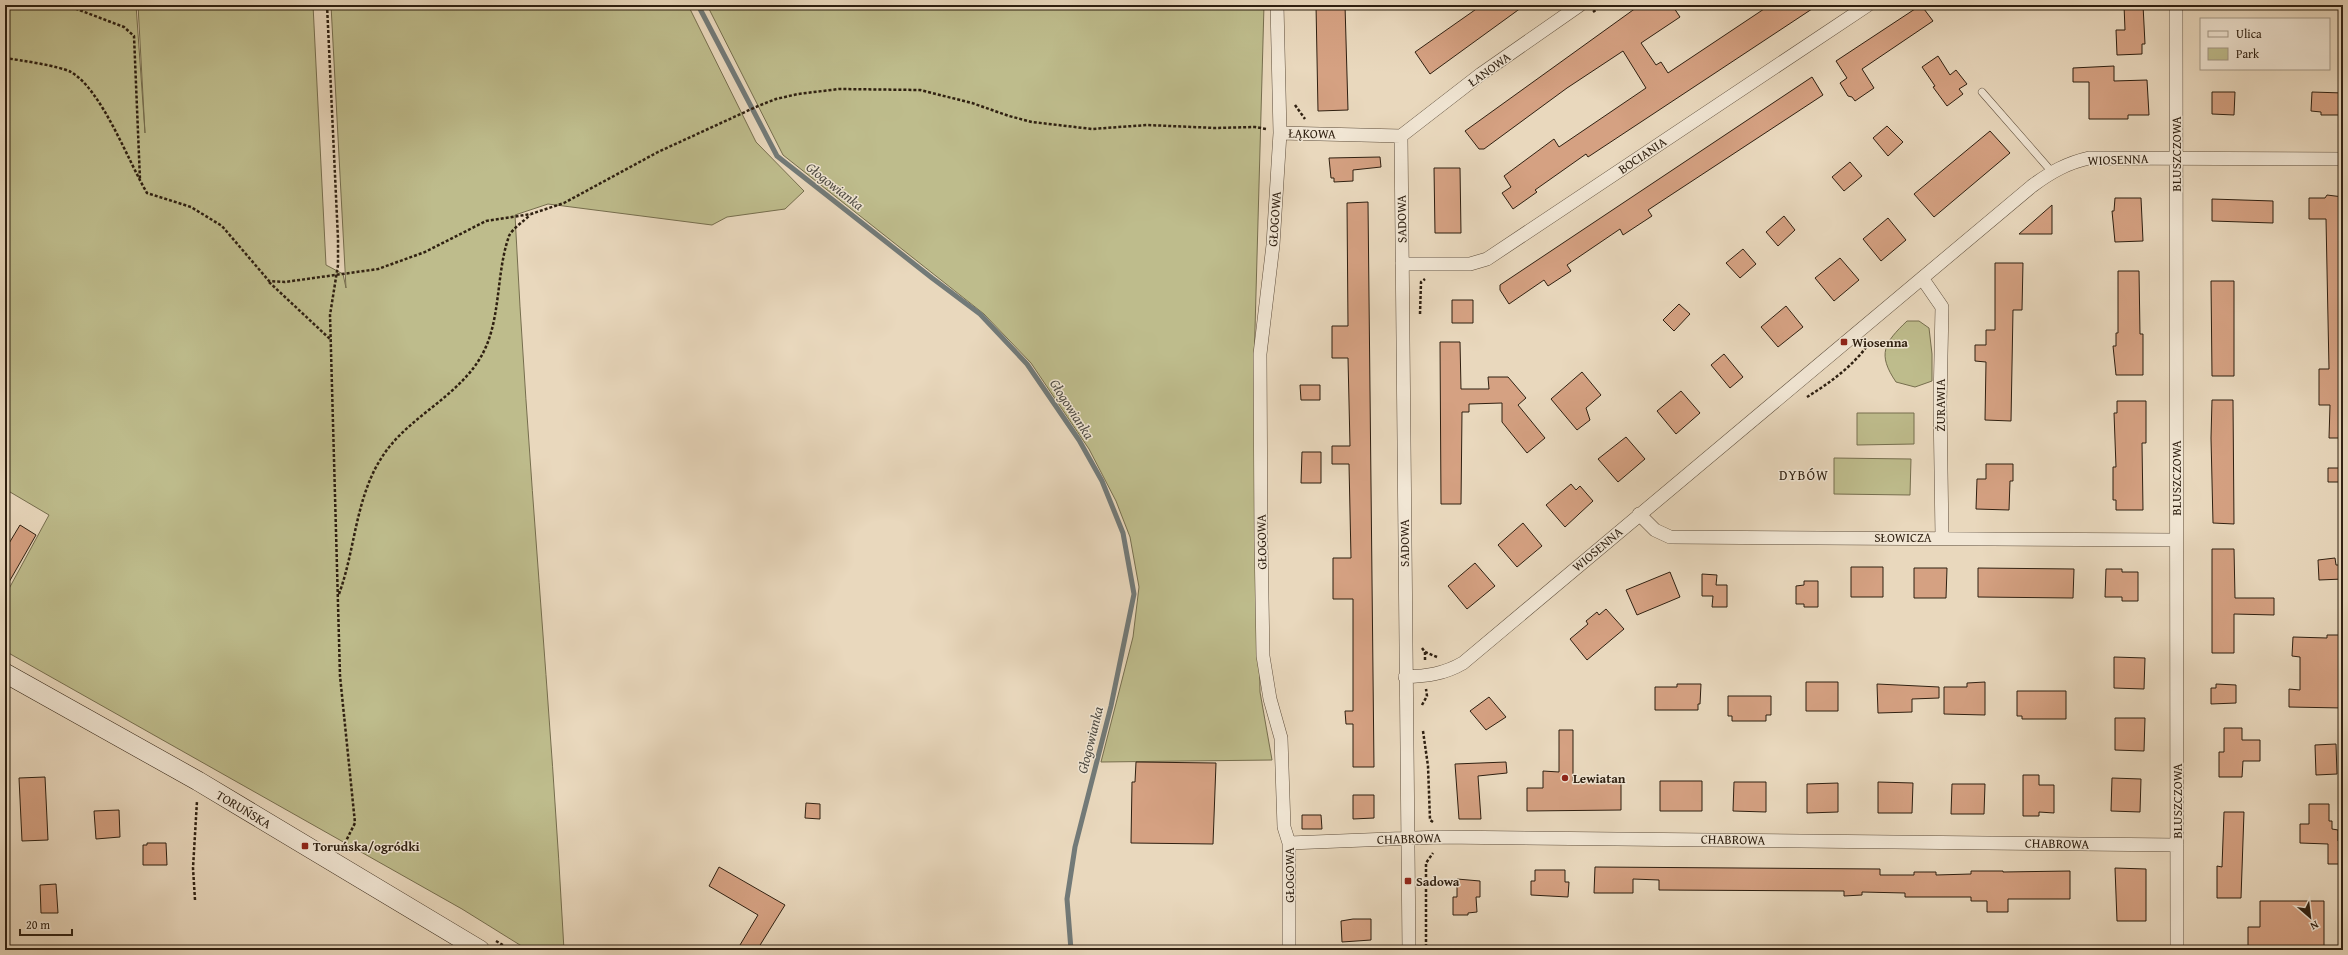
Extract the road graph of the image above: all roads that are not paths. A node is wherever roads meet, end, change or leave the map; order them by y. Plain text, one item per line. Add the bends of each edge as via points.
1 (1277, 5) edge
2 (1580, 5) edge
3 (1868, 5) edge
4 (2176, 5) edge
5 (1982, 92) dead end
6 (1280, 133) junction
7 (1401, 136) junction
8 (2176, 158) junction
9 (2343, 159) edge
10 (2052, 172) junction
11 (1402, 264) junction
12 (1922, 278) junction
13 (1639, 514) junction
14 (1942, 537) junction
15 (2176, 540) junction
16 (5, 673) edge
17 (1405, 677) junction
18 (1407, 838) junction
19 (1289, 843) junction
20 (2177, 845) junction
21 (480, 950) edge
22 (1289, 950) edge
23 (1408, 950) edge
24 (2177, 950) edge

1 - 6 street, ŁĄKOWA
2 - 7 street, ŁANOWA via 1481,74
3 - 11 street, BOCIANIA via 1487,258 1470,264
4 - 8 street, BLUSZCZOWA
5 - 10 lane
6 - 7 street, ŁĄKOWA
6 - 19 street, GŁOGOWA via 1273,245 1260,354 1260,540 1263,656 1270,699 1281,738 1284,827
7 - 11 street, SADOWA
8 - 9 street, WIOSENNA
8 - 10 street, WIOSENNA via 2090,158 2069,162
8 - 15 street, BLUSZCZOWA
10 - 12 street, WIOSENNA
11 - 17 street, SADOWA
12 - 13 street, WIOSENNA
12 - 14 street, ŻURAWIA via 1942,307
13 - 14 street, SŁOWICZA via 1655,530 1670,536
13 - 17 street, WIOSENNA via 1463,663 1449,672
14 - 15 street, SŁOWICZA
15 - 20 street, BLUSZCZOWA
16 - 21 street, TORUŃSKA via 198,781
17 - 18 street, SADOWA
18 - 19 street, CHABROWA
18 - 20 street, CHABROWA
18 - 23 street, SADOWA
19 - 22 street, GŁOGOWA
20 - 24 street, BLUSZCZOWA

